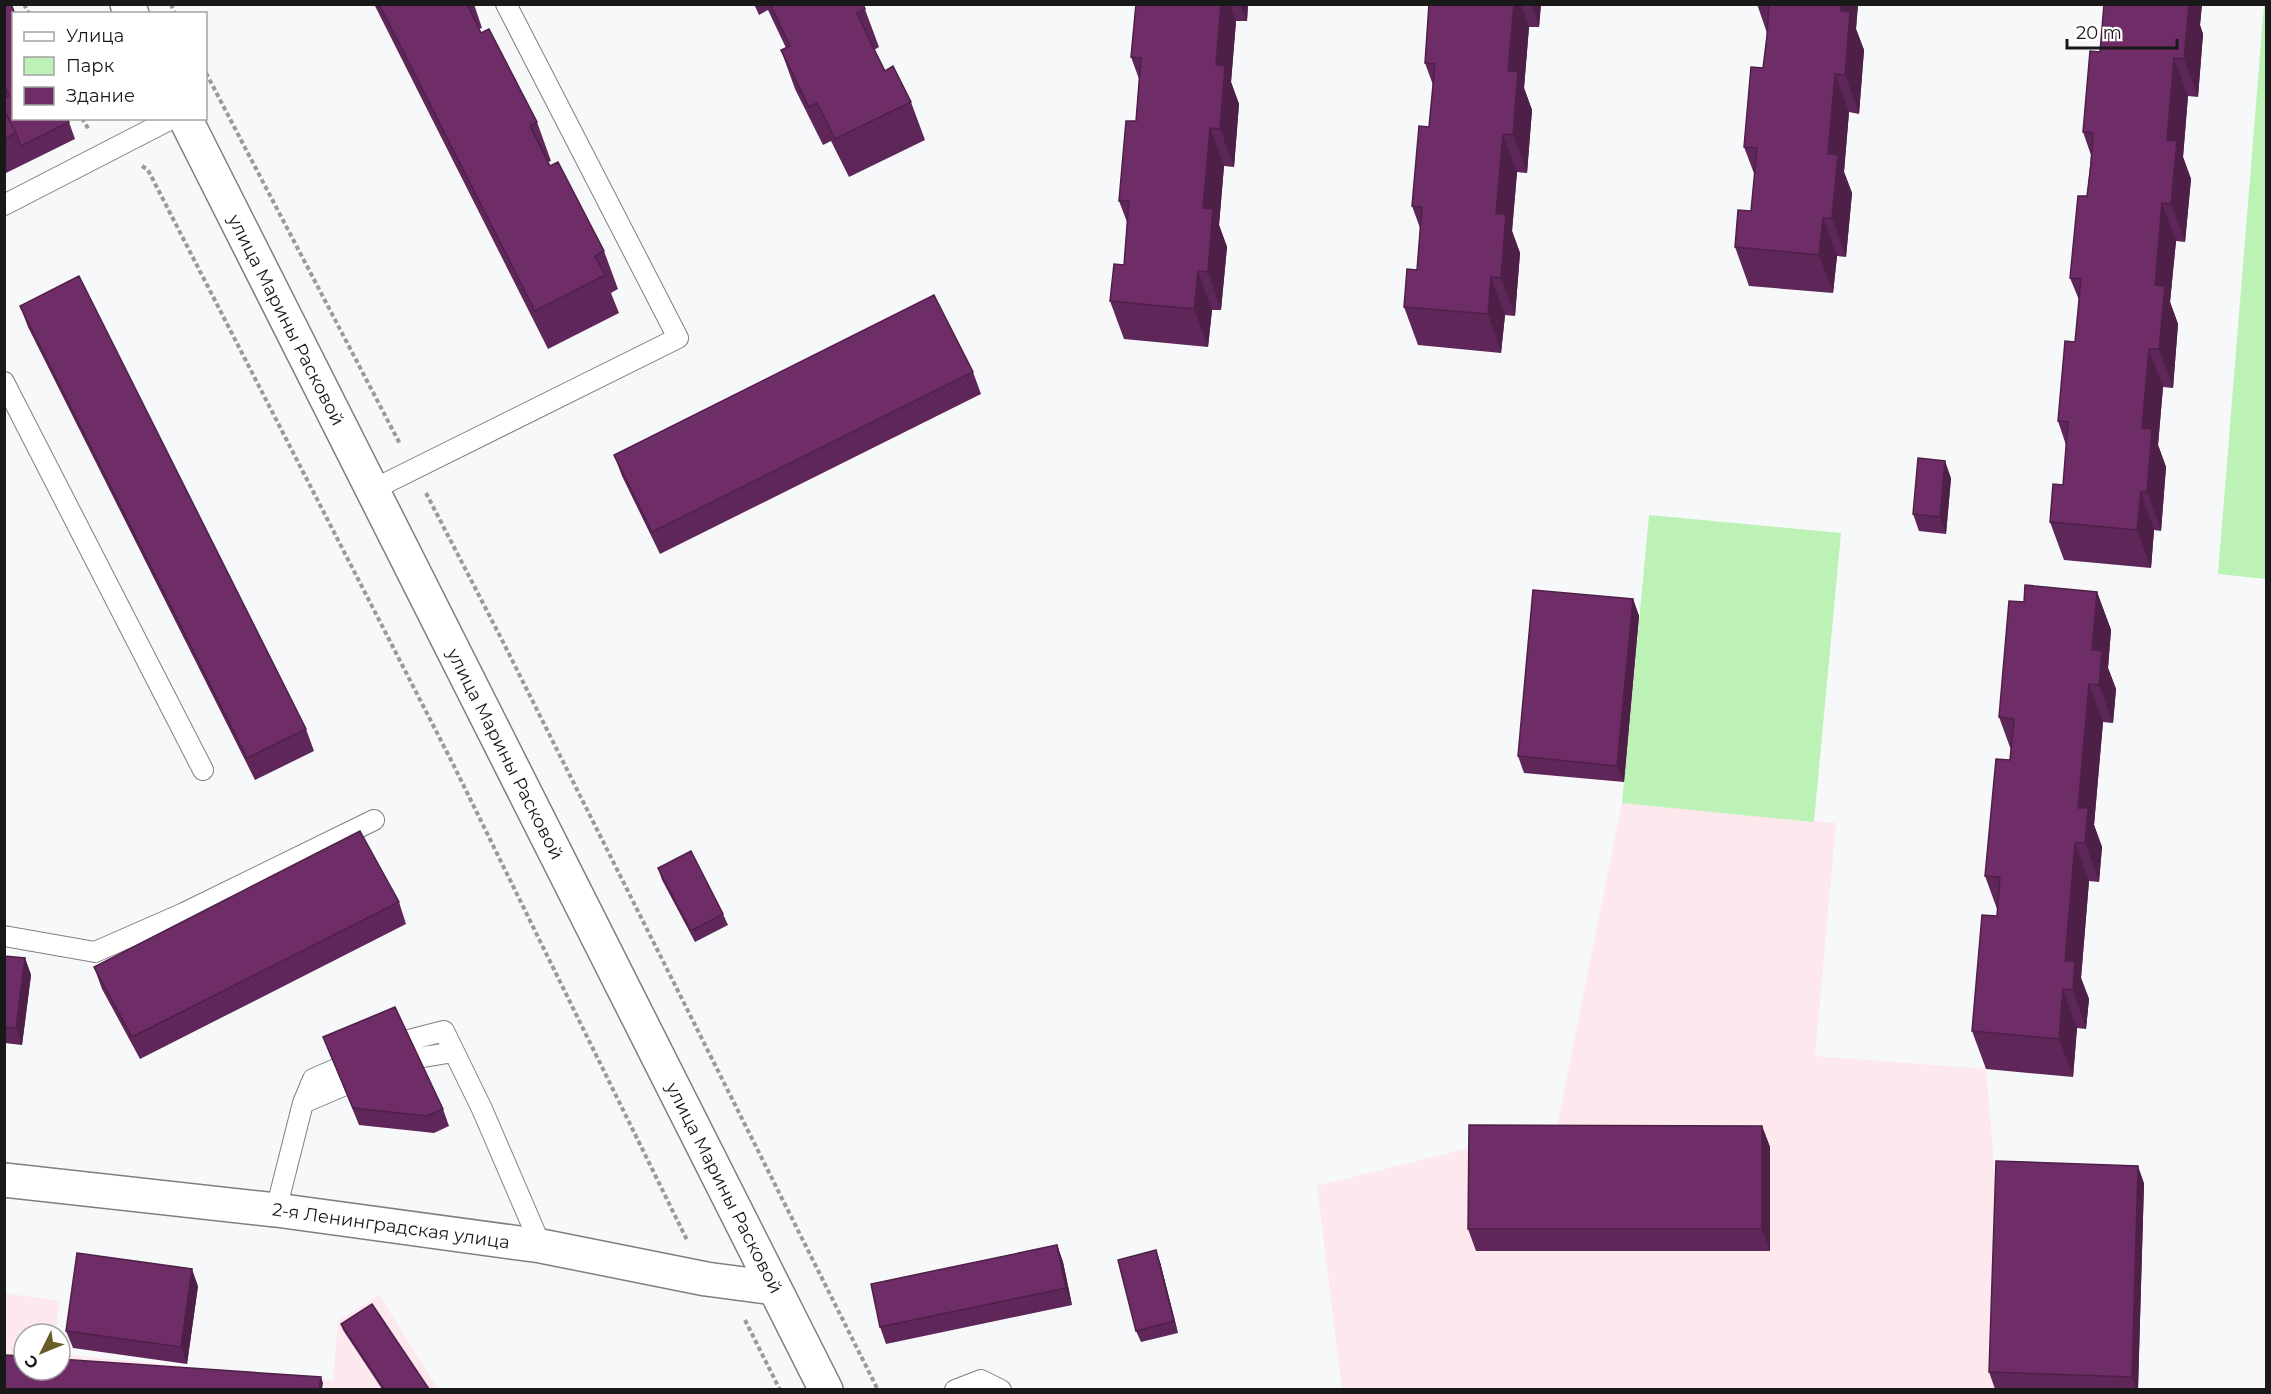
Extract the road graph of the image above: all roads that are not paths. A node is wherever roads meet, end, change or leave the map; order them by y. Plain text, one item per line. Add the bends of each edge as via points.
1 (506, 4) edge
2 (168, 120) edge
3 (186, 120) edge
4 (4, 205) edge
5 (4, 382) edge
6 (372, 490) junction
7 (203, 770) dead end
8 (374, 820) dead end
9 (4, 936) edge
10 (413, 1049) edge
11 (340, 1078) edge
12 (4, 1180) edge
13 (276, 1210) junction
14 (541, 1246) junction
15 (774, 1288) junction
16 (826, 1389) edge
17 (955, 1389) edge
18 (1001, 1389) edge

1 - 6 lane via 678,338
2 - 4 lane
3 - 6 main road, улица Марины Расковой
5 - 7 lane
6 - 15 main road, улица Марины Расковой
8 - 9 lane via 95,952
10 - 14 lane via 454,1052
11 - 13 lane via 314,1079 303,1103
12 - 13 main road, 2-я Ленинградская улица
13 - 14 main road, 2-я Ленинградская улица
14 - 15 main road, 2-я Ленинградская улица via 706,1279
15 - 16 main road, улица Марины Расковой
17 - 18 lane via 981,1380

